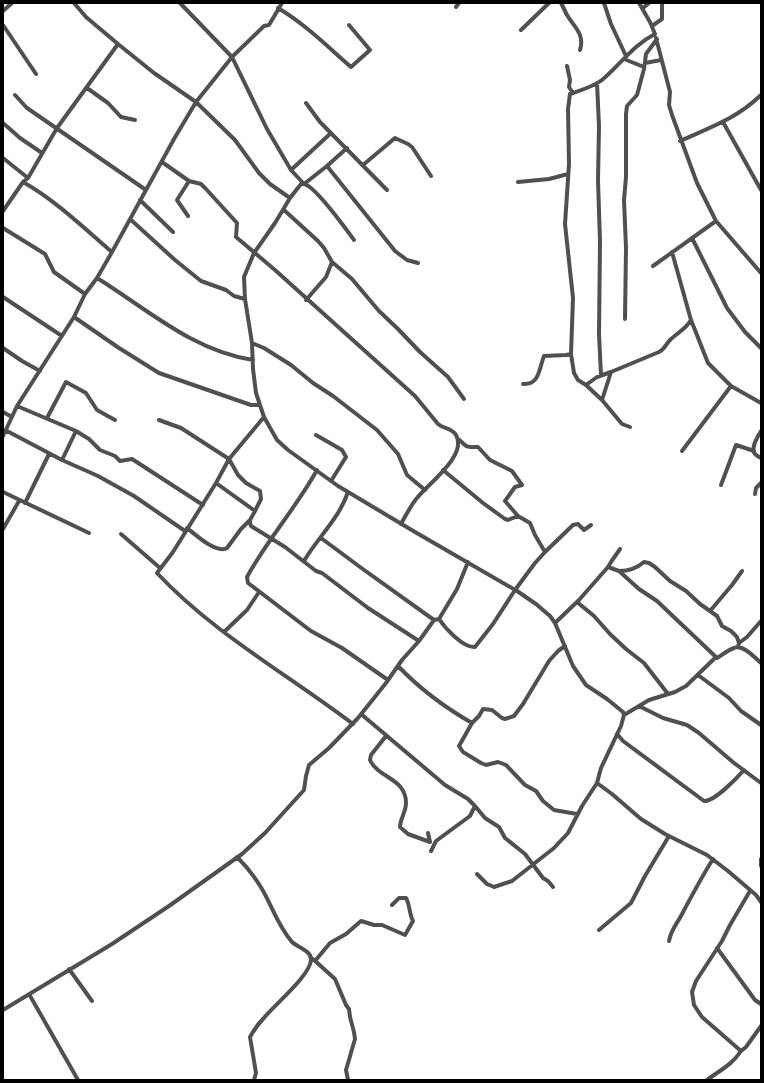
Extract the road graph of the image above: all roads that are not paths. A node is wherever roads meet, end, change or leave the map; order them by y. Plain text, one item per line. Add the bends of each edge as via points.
1 (12, 3) edge
2 (74, 3) edge
3 (180, 3) edge
4 (282, 3) edge
5 (549, 3) edge
6 (561, 3) edge
7 (604, 3) edge
8 (640, 3) edge
9 (649, 3) edge
10 (662, 3) edge
11 (278, 8) junction
12 (643, 8) junction
13 (3, 11) edge
14 (3, 25) edge
15 (349, 25) dead end
16 (652, 26) junction
17 (521, 30) dead end
18 (655, 34) junction
19 (656, 39) junction
20 (118, 44) junction
21 (580, 50) dead end
22 (232, 57) junction
23 (625, 58) junction
24 (661, 60) junction
25 (644, 65) junction
26 (567, 66) dead end
27 (36, 74) dead end
28 (597, 83) junction
29 (87, 88) junction
30 (573, 93) junction
31 (15, 95) dead end
32 (761, 95) edge
33 (196, 102) junction
34 (306, 103) dead end
35 (135, 120) dead end
36 (723, 122) junction
37 (3, 123) edge
38 (57, 128) junction
39 (331, 133) junction
40 (680, 141) junction
41 (347, 148) junction
42 (42, 153) junction
43 (3, 158) edge
44 (162, 162) junction
45 (363, 165) junction
46 (327, 166) junction
47 (291, 170) junction
48 (568, 174) junction
49 (430, 176) dead end
50 (28, 178) junction
51 (189, 181) junction
52 (23, 182) junction
53 (518, 182) dead end
54 (304, 184) junction
55 (146, 190) junction
56 (387, 190) dead end
57 (761, 190) edge
58 (290, 198) junction
59 (140, 200) junction
60 (4, 209) edge
61 (284, 210) junction
62 (188, 216) dead end
63 (130, 219) junction
64 (716, 221) junction
65 (3, 228) edge
66 (173, 232) dead end
67 (692, 238) junction
68 (354, 240) dead end
69 (112, 252) junction
70 (672, 252) junction
71 (254, 253) junction
72 (332, 262) junction
73 (418, 263) dead end
74 (653, 266) dead end
75 (761, 273) edge
76 (97, 278) junction
77 (85, 294) junction
78 (3, 297) edge
79 (245, 299) junction
80 (306, 300) junction
81 (74, 317) junction
82 (625, 319) dead end
83 (691, 320) junction
84 (62, 336) junction
85 (252, 343) junction
86 (3, 348) edge
87 (761, 348) edge
88 (571, 354) junction
89 (253, 360) junction
90 (40, 371) junction
91 (611, 372) junction
92 (601, 375) junction
93 (523, 384) dead end
94 (586, 385) junction
95 (731, 386) junction
96 (464, 399) dead end
97 (602, 400) junction
98 (761, 404) edge
99 (260, 405) junction
100 (17, 406) junction
101 (3, 412) edge
102 (12, 417) junction
103 (264, 417) junction
104 (47, 418) junction
105 (115, 420) dead end
106 (159, 420) dead end
107 (630, 427) dead end
108 (6, 431) junction
109 (761, 431) edge
110 (76, 432) junction
111 (316, 434) dead end
112 (3, 436) edge
113 (458, 439) junction
114 (682, 451) dead end
115 (754, 451) junction
116 (49, 454) junction
117 (761, 458) edge
118 (230, 459) junction
119 (62, 460) junction
120 (317, 470) junction
121 (443, 470) junction
122 (331, 480) junction
123 (216, 483) junction
124 (761, 483) edge
125 (721, 485) dead end
126 (425, 490) junction
127 (3, 492) edge
128 (348, 492) junction
129 (755, 494) dead end
130 (20, 501) junction
131 (25, 503) junction
132 (202, 505) junction
133 (255, 511) junction
134 (518, 516) junction
135 (250, 520) junction
136 (401, 524) junction
137 (591, 525) dead end
138 (3, 529) edge
139 (186, 530) junction
140 (89, 533) dead end
141 (121, 534) dead end
142 (271, 538) junction
143 (321, 538) junction
144 (620, 549) dead end
145 (545, 552) junction
146 (304, 561) junction
147 (468, 562) junction
148 (608, 567) junction
149 (160, 568) junction
150 (619, 571) junction
151 (742, 571) dead end
152 (514, 590) junction
153 (259, 592) junction
154 (578, 602) junction
155 (710, 611) junction
156 (436, 620) junction
157 (761, 621) edge
158 (555, 623) junction
159 (224, 632) junction
160 (419, 641) junction
161 (739, 645) junction
162 (565, 646) junction
163 (716, 657) junction
164 (761, 663) edge
165 (398, 666) junction
166 (698, 675) junction
167 (388, 680) junction
168 (668, 694) junction
169 (640, 706) junction
170 (361, 714) junction
171 (624, 715) junction
172 (472, 722) junction
173 (352, 724) junction
174 (761, 725) edge
175 (617, 734) junction
176 (386, 736) junction
177 (744, 770) junction
178 (597, 783) junction
179 (761, 783) edge
180 (475, 806) junction
181 (577, 814) junction
182 (428, 833) dead end
183 (669, 836) junction
184 (431, 850) dead end
185 (237, 857) junction
186 (713, 859) junction
187 (761, 859) edge
188 (532, 864) junction
189 (761, 866) edge
190 (477, 874) dead end
191 (553, 887) dead end
192 (750, 891) junction
193 (761, 892) edge
194 (756, 895) junction
195 (761, 902) edge
196 (392, 905) dead end
197 (599, 930) dead end
198 (669, 941) dead end
199 (717, 948) junction
200 (310, 956) junction
201 (315, 961) junction
202 (69, 969) junction
203 (29, 994) junction
204 (92, 1001) dead end
205 (761, 1004) edge
206 (3, 1010) edge
207 (761, 1026) edge
208 (740, 1051) junction
209 (78, 1080) edge
210 (254, 1080) edge
211 (348, 1080) edge
212 (707, 1080) edge

1 - 13 street
2 - 20 street via 86,17
3 - 22 street
4 - 11 street
5 - 17 street
6 - 21 street via 578,30 582,42
7 - 23 street
8 - 12 street
9 - 12 street
10 - 16 street via 662,19
11 - 15 street via 304,26 351,67 370,50
11 - 22 street via 269,24
12 - 16 street
14 - 27 street
16 - 18 street
18 - 19 street
18 - 23 street via 638,44
19 - 24 street
19 - 25 street via 646,54
20 - 29 street
20 - 33 street
22 - 33 street
22 - 47 street via 267,130
23 - 25 street
23 - 28 street
24 - 25 street
24 - 40 street via 670,92 669,105
25 - 82 street via 637,94 627,106 626,114
26 - 30 street via 569,87
28 - 30 street
28 - 92 street
29 - 35 street via 108,103 121,117
29 - 38 street
30 - 48 street via 570,94 568,109
31 - 38 street via 27,108
32 - 36 street
33 - 44 street
33 - 58 street via 235,140 270,184
34 - 39 street
36 - 40 street
36 - 57 street
37 - 42 street
38 - 42 street
38 - 55 street
39 - 41 street
39 - 47 street
40 - 64 street
41 - 45 street
41 - 46 street
42 - 50 street
43 - 50 street
44 - 51 street
44 - 55 street
45 - 49 street via 395,138 412,147
45 - 56 street
46 - 54 street
46 - 73 street via 395,250 407,260
47 - 54 street
48 - 53 street
48 - 88 street via 565,224 573,298
50 - 52 street
51 - 62 street via 177,200
51 - 71 street via 201,184 237,223 236,237
52 - 60 street
52 - 69 street via 81,225
54 - 58 street via 301,184
54 - 68 street via 310,186
55 - 59 street
58 - 61 street
59 - 63 street
59 - 66 street
61 - 71 street
61 - 72 street via 324,248
63 - 69 street
63 - 79 street via 200,281
64 - 67 street
64 - 75 street
65 - 77 street via 45,254 54,272
67 - 70 street
67 - 87 street via 727,308
69 - 76 street
70 - 74 street
70 - 83 street
71 - 79 street via 244,277
71 - 80 street
72 - 80 street via 326,277
72 - 96 street via 352,279 379,311 448,377
76 - 77 street
76 - 89 street via 182,335 221,353
77 - 81 street
78 - 84 street
79 - 85 street
80 - 113 street via 414,396 442,428 452,430
81 - 84 street
81 - 99 street via 159,373 251,405
83 - 91 street via 660,352
83 - 95 street via 708,363
84 - 90 street
85 - 89 street
85 - 126 street via 291,365 377,430 398,454 407,474
86 - 90 street
88 - 93 street via 544,356 535,381
88 - 94 street via 574,373 578,380
89 - 99 street via 256,393
90 - 100 street
91 - 92 street
91 - 97 street
92 - 94 street
94 - 97 street
95 - 98 street
95 - 114 street
97 - 107 street via 622,424
99 - 103 street
100 - 102 street
100 - 104 street
101 - 102 street
102 - 108 street
103 - 118 street
103 - 120 street via 277,440
104 - 105 street via 66,382 86,392 97,410
104 - 110 street
106 - 118 street via 181,428
108 - 112 street
108 - 116 street
109 - 115 street
110 - 119 street
110 - 132 street via 120,461 132,459
111 - 122 street via 342,450 346,457
113 - 121 street via 456,453
113 - 134 street via 465,445 478,447 490,460 512,471 522,485 515,487 505,501
115 - 117 street
115 - 125 street via 736,445
116 - 119 street
116 - 131 street
118 - 123 street
118 - 133 street via 238,475 260,491 262,499
119 - 139 street via 134,496
120 - 122 street
120 - 142 street
121 - 126 street
121 - 134 street via 505,519
122 - 128 street
123 - 132 street
123 - 133 street
124 - 129 street
126 - 136 street
127 - 130 street
128 - 136 street
128 - 143 street
130 - 131 street
130 - 138 street
131 - 140 street
132 - 139 street
133 - 135 street
134 - 145 street via 530,523
135 - 139 street via 224,550 215,548
135 - 142 street via 251,526
136 - 147 street
137 - 145 street via 584,530 578,524 573,525
139 - 149 street
141 - 149 street
142 - 146 street
142 - 153 street via 247,577 248,583
143 - 146 street
143 - 156 street
144 - 148 street
145 - 152 street
146 - 160 street via 368,608
147 - 152 street
147 - 156 street via 463,577
148 - 150 street
148 - 154 street
149 - 159 street via 157,573 167,584
150 - 155 street via 628,571 644,562 649,563
150 - 163 street via 657,601
151 - 155 street
152 - 156 street via 475,647 469,647
152 - 158 street via 536,604
153 - 159 street via 247,610
153 - 167 street via 311,631 342,648
154 - 158 street
154 - 168 street via 644,664
155 - 161 street via 717,616 722,626 734,634
156 - 160 street
157 - 161 street
158 - 162 street
159 - 173 street
160 - 165 street
161 - 163 street
161 - 164 street
162 - 171 street via 573,666 586,685
162 - 172 street via 549,661 514,716 506,719 492,710 482,709
163 - 166 street
165 - 167 street
165 - 172 street via 439,703
166 - 168 street via 686,686
166 - 174 street
167 - 170 street
168 - 169 street
169 - 171 street
169 - 177 street via 663,718 687,725
170 - 173 street
170 - 176 street
171 - 175 street
172 - 181 street via 459,746 463,752 486,765 498,762 506,765 524,785 536,792 554,810
173 - 185 street via 310,765 304,790 265,833
175 - 177 street via 704,801 713,800
175 - 178 street
176 - 180 street via 445,785
176 - 182 street via 371,754 370,760 385,776 399,784 404,792 406,803 400,827 408,834 430,842
177 - 179 street
178 - 181 street
178 - 183 street via 641,819
180 - 184 street via 470,816 436,841
180 - 188 street via 485,818 499,828 505,838 525,854
181 - 188 street via 568,833 554,848
183 - 186 street
183 - 197 street via 631,903
185 - 200 street via 262,889 293,943
185 - 202 street via 96,955
186 - 192 street
186 - 198 street via 671,931
187 - 189 street
188 - 190 street via 512,881 494,887
188 - 191 street
192 - 194 street
192 - 199 street
193 - 194 street
194 - 195 street
196 - 201 street via 398,898 406,898 409,903 409,914 413,921 405,935 361,921 330,943
199 - 205 street via 755,1000
199 - 208 street via 696,981 692,992 694,1004 702,1017
200 - 201 street
200 - 210 street via 311,961 303,976 263,1018 250,1037 256,1073
201 - 211 street via 335,979 349,1009 354,1039 346,1070
202 - 203 street
202 - 204 street
203 - 206 street
203 - 209 street
207 - 208 street via 746,1047
208 - 212 street via 734,1060

